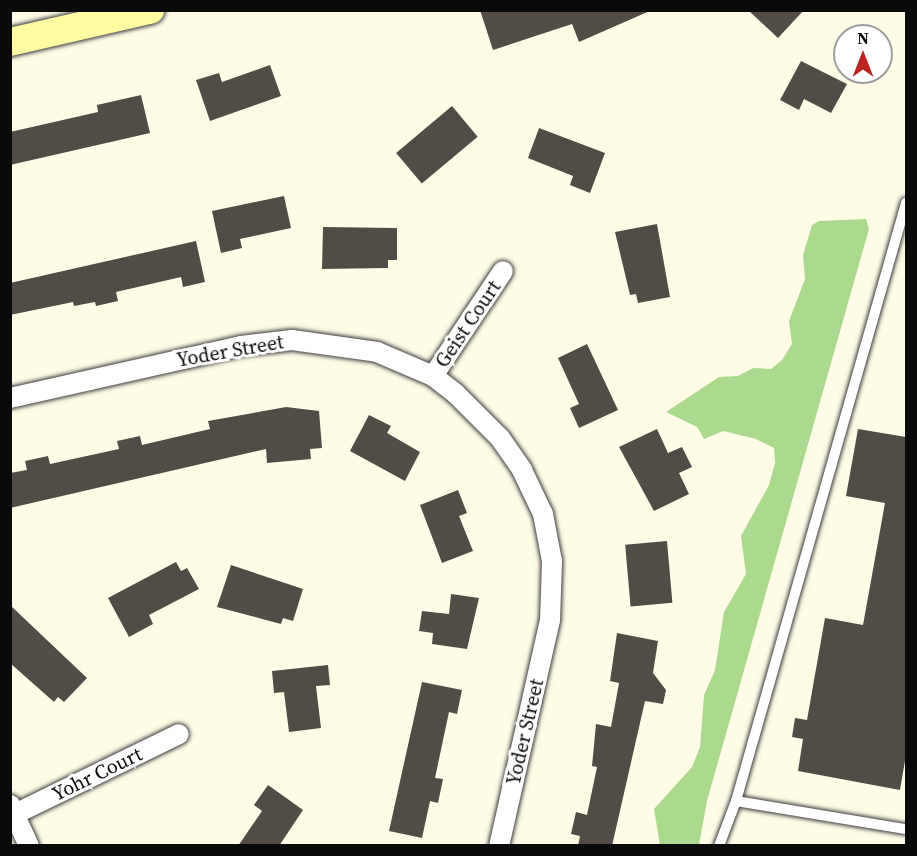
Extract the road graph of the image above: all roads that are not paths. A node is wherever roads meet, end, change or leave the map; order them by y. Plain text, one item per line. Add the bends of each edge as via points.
1 (150, 10) edge
2 (10, 42) edge
3 (906, 203) edge
4 (503, 271) dead end
5 (433, 376) junction
6 (10, 398) edge
7 (178, 734) dead end
8 (736, 801) junction
9 (13, 809) edge
10 (906, 829) edge
11 (29, 846) edge
12 (499, 846) edge
13 (719, 846) edge

1 - 2 street
3 - 8 lane
4 - 5 street, Geist Court
5 - 6 street, Yoder Street via 376,352 292,340 241,345
5 - 12 street, Yoder Street via 488,424 512,453 538,500 551,552 550,620
7 - 9 street, Yohr Court
8 - 10 lane
8 - 13 lane
9 - 11 street

